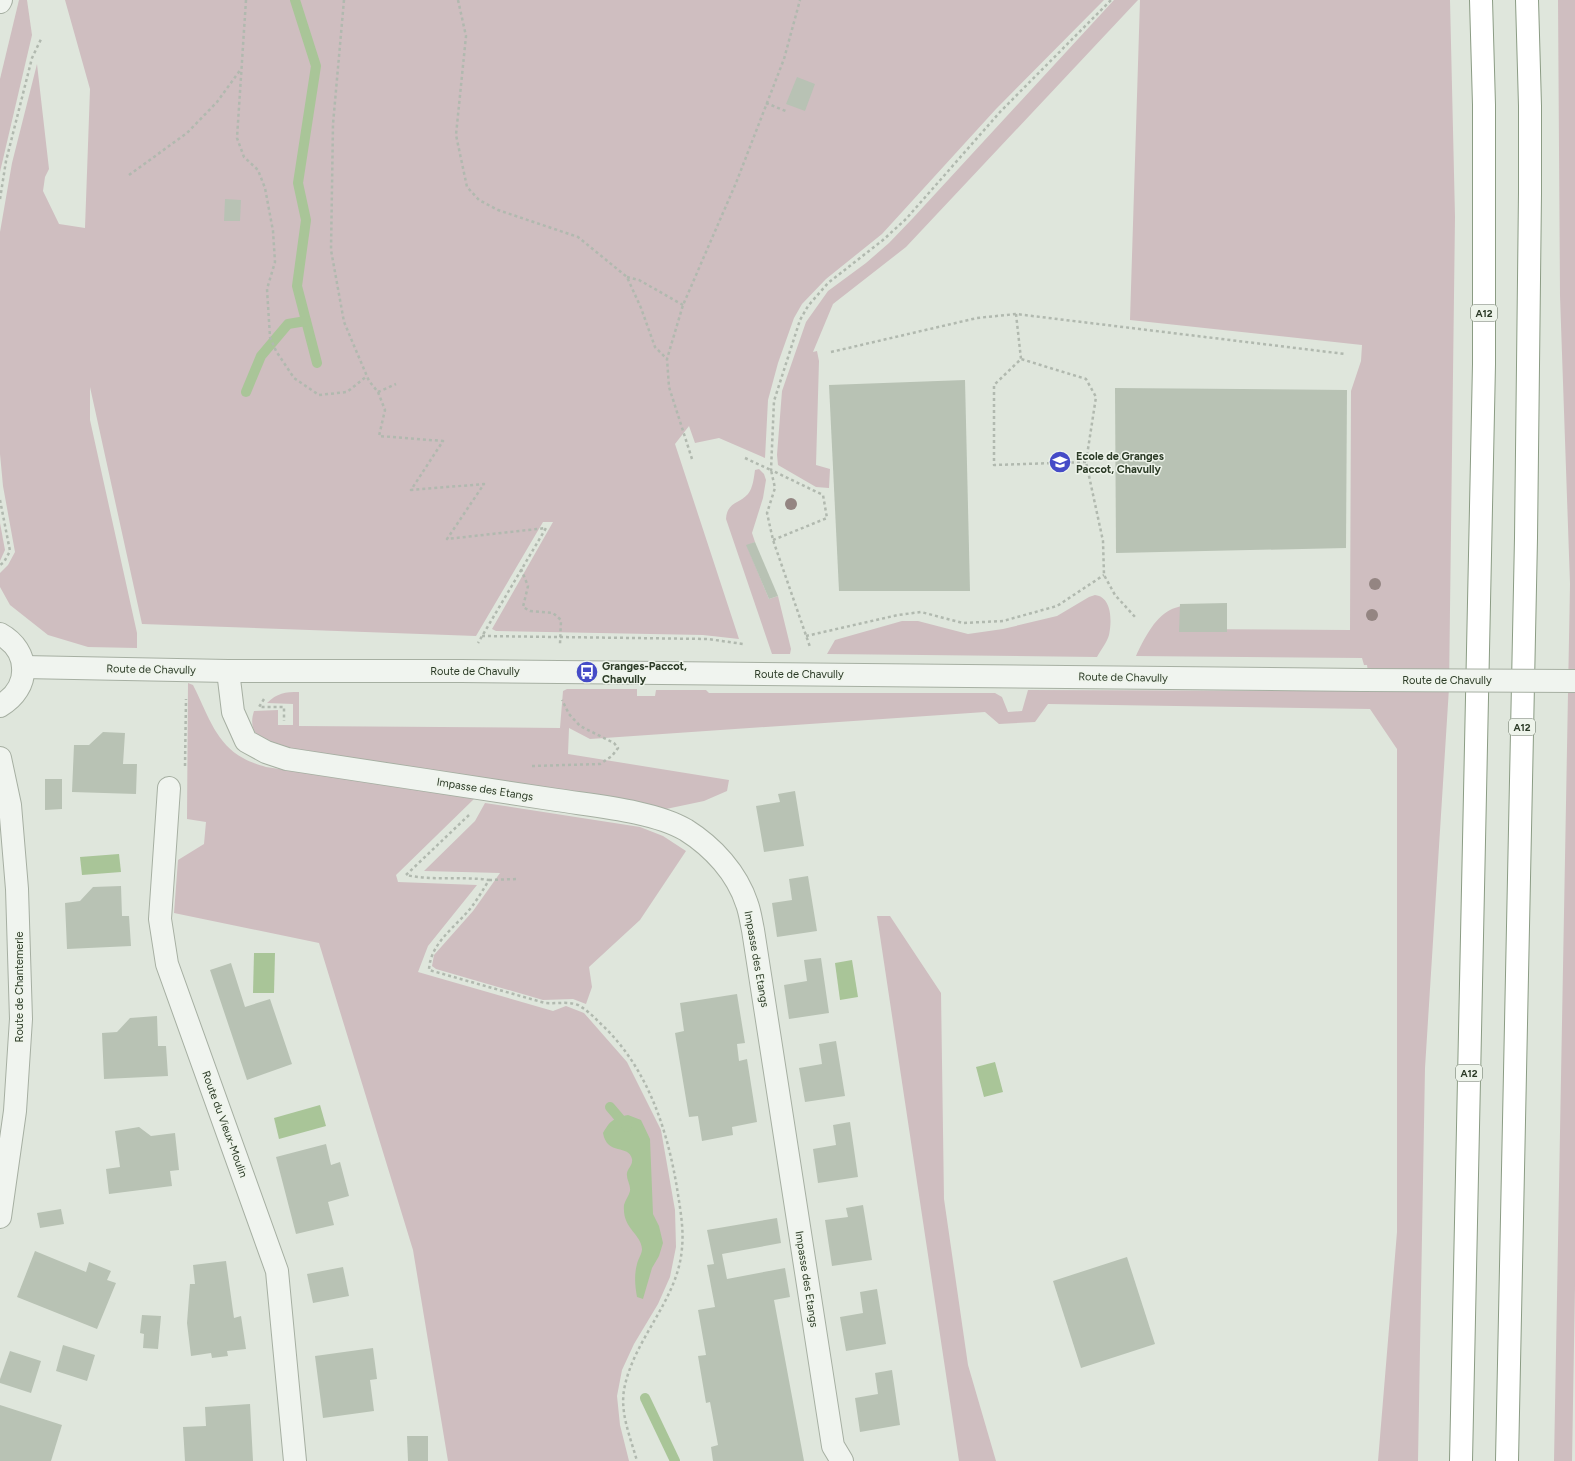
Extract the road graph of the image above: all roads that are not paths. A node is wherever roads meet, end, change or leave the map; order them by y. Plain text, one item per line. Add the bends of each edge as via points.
1 (1481, 0) edge
2 (1526, 0) edge
3 (0, 634) edge
4 (23, 667) junction
5 (228, 671) junction
6 (1575, 681) edge
7 (0, 706) edge
8 (0, 758) edge
9 (168, 788) road end
10 (0, 1217) edge
11 (1462, 1420) junction
12 (1508, 1459) edge
13 (295, 1461) edge
14 (842, 1461) edge
15 (1457, 1461) edge
16 (1462, 1461) edge

1 - 11 highway, A12 via 1484,105 1484,364
2 - 12 highway, A12 via 1530,193 1526,538
3 - 4 street via 16,647
4 - 5 street, Route de Chavully
4 - 7 street via 22,680 17,691 10,700
5 - 6 street, Route de Chavully, bridge
5 - 14 street, Impasse des Etangs via 233,712 246,741 287,760 622,810 655,817 685,830 712,849 734,878 747,903 753,930 833,1446
8 - 10 street, Route de Chantemerle via 10,805 17,889 21,1019 15,1111
9 - 13 street, Route du Vieux-Moulin via 160,919 167,964 277,1271
11 - 15 highway
11 - 16 highway, A12

